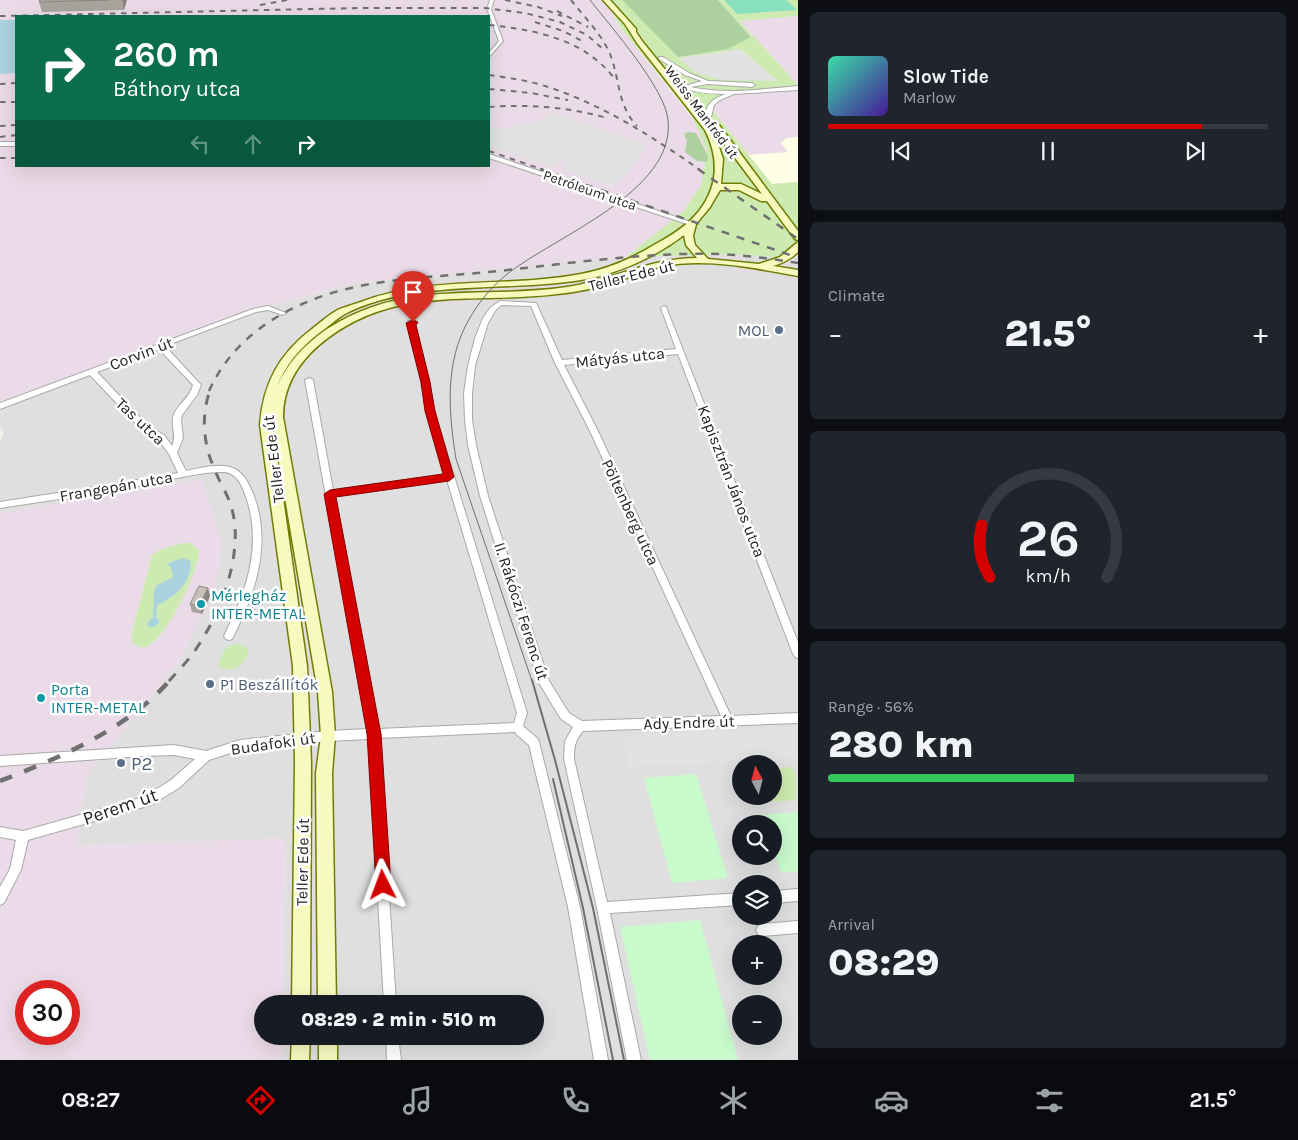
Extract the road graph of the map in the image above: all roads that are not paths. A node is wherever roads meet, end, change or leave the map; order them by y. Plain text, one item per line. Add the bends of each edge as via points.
1 (492, 0) edge
2 (606, 0) edge
3 (628, 24) junction
4 (490, 55) edge
5 (661, 58) junction
6 (798, 82) edge
7 (716, 83) junction
8 (798, 88) edge
9 (682, 91) junction
10 (740, 91) junction
11 (708, 117) junction
12 (0, 144) edge
13 (15, 144) edge
14 (490, 156) edge
15 (718, 187) junction
16 (772, 204) junction
17 (692, 224) junction
18 (798, 237) edge
19 (798, 245) edge
20 (706, 262) junction
21 (751, 266) junction
22 (771, 269) junction
23 (798, 273) edge
24 (798, 278) edge
25 (534, 304) joint
26 (664, 308) dead end
27 (283, 313) dead end
28 (413, 322) dead end
29 (161, 346) junction
30 (681, 351) junction
31 (560, 364) junction
32 (92, 372) junction
33 (308, 380) dead end
34 (0, 406) edge
35 (173, 453) junction
36 (183, 474) junction
37 (449, 477) junction
38 (330, 494) junction
39 (0, 505) edge
40 (229, 636) dead end
41 (798, 654) edge
42 (555, 700) joint
43 (798, 718) edge
44 (728, 721) junction
45 (580, 726) junction
46 (518, 727) junction
47 (374, 734) junction
48 (328, 736) junction
49 (303, 738) junction
50 (206, 756) junction
51 (0, 761) edge
52 (0, 832) edge
53 (23, 836) junction
54 (798, 896) edge
55 (782, 897) edge
56 (0, 899) edge
57 (732, 900) edge
58 (603, 908) junction
59 (798, 927) edge
60 (762, 930) dead end
61 (301, 995) edge
62 (327, 995) edge
63 (389, 995) edge
64 (301, 1045) edge
65 (328, 1045) edge
66 (393, 1045) edge
67 (300, 1060) edge
68 (328, 1060) edge
69 (394, 1060) edge
70 (601, 1060) edge
71 (634, 1060) edge

1 - 4 street via 489,9 501,41
2 - 3 main road, Weiss Manfréd út
3 - 5 main road, Weiss Manfréd út
3 - 9 main road, Weiss Manfréd út via 670,82
5 - 7 street via 687,74
5 - 9 main road, Weiss Manfréd út
6 - 7 street
7 - 9 street via 695,84
8 - 10 street
9 - 10 street
9 - 11 main road, Weiss Manfréd út
9 - 15 main road, Weiss Manfréd út via 717,143 721,165
10 - 11 street via 711,103 707,109
11 - 16 main road, Weiss Manfréd út
12 - 13 street
14 - 17 street, Petróleum utca
15 - 16 main road, Weiss Manfréd út via 741,186
15 - 17 main road, Weiss Manfréd út
16 - 18 main road, Weiss Manfréd út
17 - 20 main road via 688,239
17 - 49 main road, Teller Ede út via 651,254 594,275 544,283 450,286 409,291 363,304 318,326 282,364 267,402 266,425 300,666
19 - 21 main road via 790,255 776,262
20 - 21 main road
20 - 48 main road, Teller Ede út via 664,263 593,285 545,292 418,298 368,312 346,322 311,347 293,366 279,397 278,423 325,692
21 - 22 main road
22 - 23 main road
22 - 24 main road
25 - 31 street, Pöltenberg utca
25 - 42 street, II. Rákóczi Ferenc út via 500,304 489,316 474,353 467,409 478,474 544,682
26 - 30 street, Kapisztrán János utca
27 - 29 street, Corvin út via 268,308 255,310
28 - 37 street, II. Rákóczi Ferenc út via 430,411
29 - 32 street, Corvin út
29 - 35 street via 197,385 178,415 179,436
30 - 31 street, Mátyás utca
30 - 41 street, Kapisztrán János utca
31 - 44 street, Pöltenberg utca
32 - 34 street, Corvin út
32 - 35 street, Tas utca via 144,428 161,436
33 - 38 street
35 - 36 street, Tas utca
36 - 39 street, Frangepán utca
36 - 40 street, Frangepán utca via 232,471 248,489 252,502 258,548 256,567 240,615
37 - 38 street
37 - 46 street, II. Rákóczi Ferenc út via 522,713
38 - 47 street
42 - 45 street, II. Rákóczi Ferenc út via 565,716
43 - 44 street, Ady Endre út
44 - 45 street, Ady Endre út
45 - 58 street via 568,743 569,758
46 - 47 street, Budafoki út
46 - 70 street via 534,742 574,907
47 - 48 street, Budafoki út
47 - 63 street
48 - 49 street, Budafoki út
48 - 62 main road, Teller Ede út via 324,773
49 - 50 street, Budafoki út via 240,745
49 - 61 main road, Teller Ede út
50 - 51 street, Budafoki út via 174,750
50 - 53 street, Perem út via 175,784 148,801
52 - 53 street, Perem út
53 - 56 street via 15,870
54 - 55 street
57 - 58 street
58 - 71 street
59 - 60 street
64 - 67 main road
65 - 68 main road
66 - 69 street

